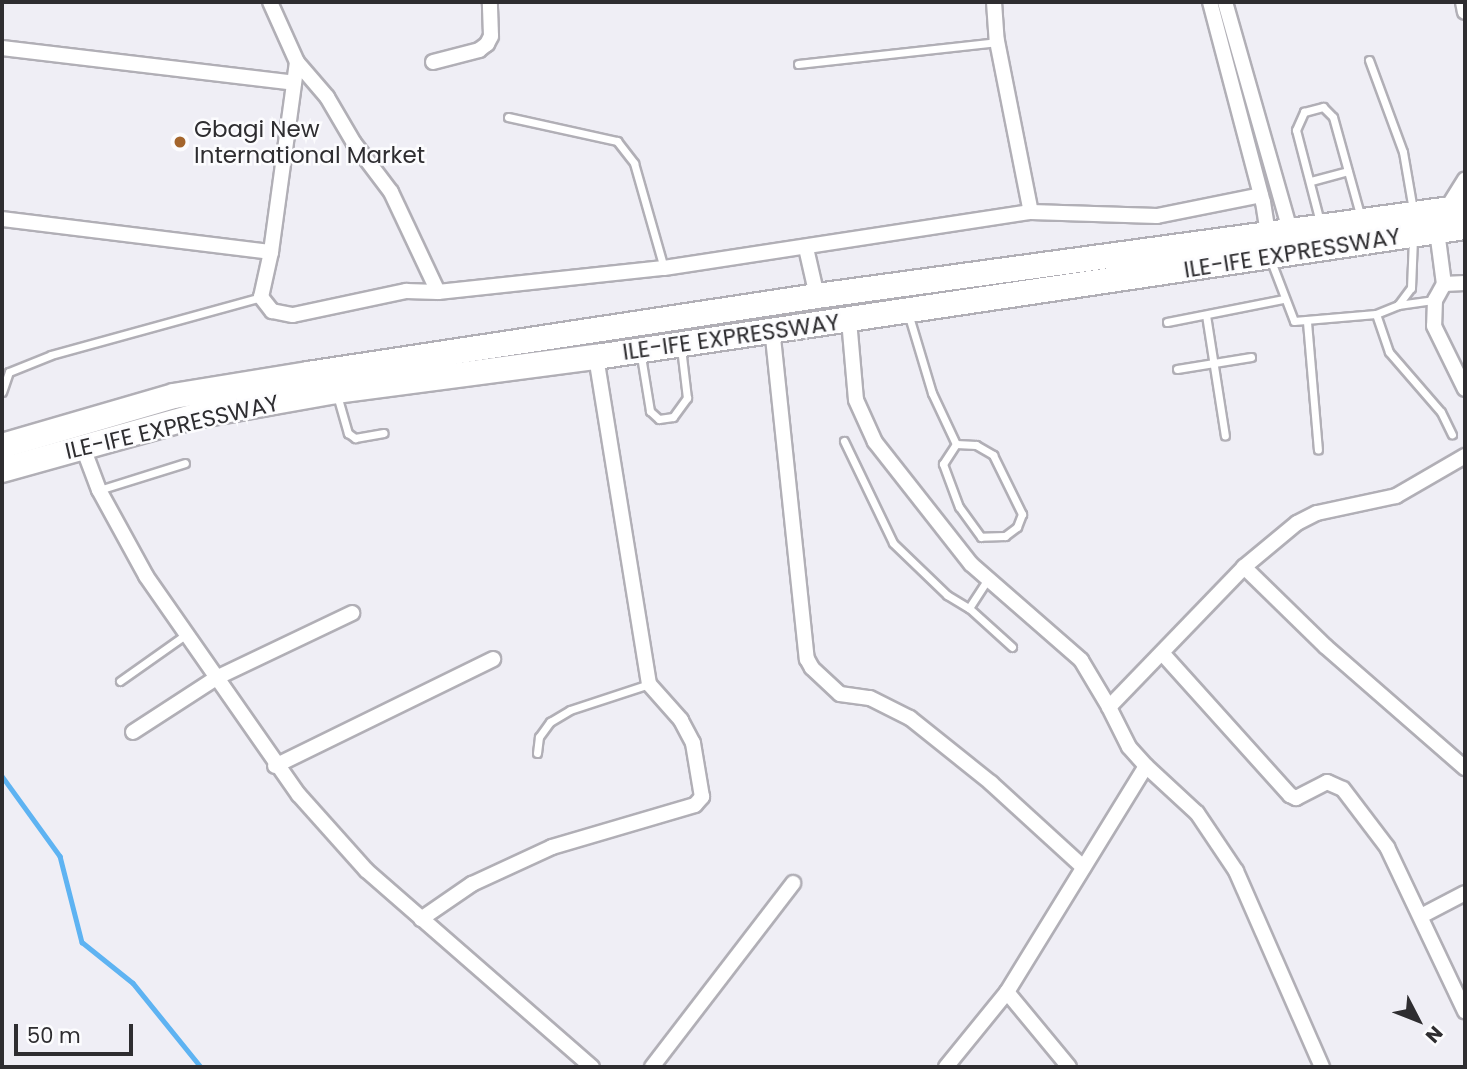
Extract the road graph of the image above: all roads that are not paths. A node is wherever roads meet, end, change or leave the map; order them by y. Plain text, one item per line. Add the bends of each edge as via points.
1 (271, 2) edge
2 (490, 2) edge
3 (994, 2) edge
4 (1463, 2) edge
5 (1210, 5) edge
6 (1227, 8) edge
7 (1465, 12) edge
8 (997, 41) junction
9 (2, 48) edge
10 (1368, 60) dead end
11 (297, 62) junction
12 (433, 62) dead end
13 (798, 64) dead end
14 (294, 83) junction
15 (508, 117) dead end
16 (1348, 171) junction
17 (1465, 180) edge
18 (1311, 181) junction
19 (1261, 195) junction
20 (1031, 212) junction
21 (2, 219) edge
22 (1435, 219) edge
23 (1362, 220) junction
24 (1321, 226) junction
25 (1465, 227) edge
26 (1276, 240) junction
27 (806, 248) junction
28 (271, 252) junction
29 (664, 268) junction
30 (1465, 283) edge
31 (1444, 284) junction
32 (438, 292) junction
33 (817, 296) junction
34 (261, 297) junction
35 (1283, 299) junction
36 (1435, 300) junction
37 (1398, 305) junction
38 (908, 311) junction
39 (1376, 314) junction
40 (1206, 315) junction
41 (849, 320) junction
42 (1167, 322) dead end
43 (1307, 322) junction
44 (772, 328) junction
45 (681, 344) junction
46 (640, 351) junction
47 (596, 357) junction
48 (1251, 357) dead end
49 (1213, 363) junction
50 (1177, 369) dead end
51 (1465, 389) edge
52 (336, 391) junction
53 (2, 392) edge
54 (383, 433) dead end
55 (1452, 435) dead end
56 (1225, 436) dead end
57 (844, 441) dead end
58 (956, 444) junction
59 (82, 445) junction
60 (2, 446) edge
61 (1318, 450) dead end
62 (1465, 456) edge
63 (185, 463) dead end
64 (2, 470) edge
65 (99, 490) junction
66 (1244, 567) junction
67 (987, 580) junction
68 (969, 608) junction
69 (352, 613) dead end
70 (185, 635) junction
71 (1012, 647) dead end
72 (1163, 654) junction
73 (493, 659) dead end
74 (216, 678) junction
75 (120, 681) dead end
76 (649, 684) junction
77 (1109, 707) junction
78 (133, 732) dead end
79 (537, 753) dead end
80 (275, 766) junction
81 (1146, 766) junction
82 (1465, 768) edge
83 (1083, 867) junction
84 (793, 883) dead end
85 (1465, 893) edge
86 (1423, 915) junction
87 (421, 919) junction
88 (1007, 992) junction
89 (1465, 1011) edge
90 (582, 1065) edge
91 (652, 1067) edge
92 (946, 1067) edge
93 (1069, 1067) edge
94 (1322, 1067) edge

1 - 11 street
2 - 12 street via 487,44
3 - 8 street
4 - 7 street
5 - 6 street
5 - 19 street
6 - 26 street
8 - 13 lane
8 - 20 street
9 - 14 street
10 - 22 lane via 1402,152
11 - 14 street
11 - 32 street via 327,97 391,192
14 - 28 street
15 - 29 lane via 617,141 634,163
16 - 18 lane
16 - 18 lane via 1333,117 1322,107 1304,112 1297,124
16 - 23 lane
17 - 22 street
18 - 24 lane
19 - 20 street via 1157,216
19 - 26 street
20 - 27 street
21 - 28 street
22 - 23 highway, ILE-IFE EXPRESSWAY
22 - 25 highway, ILE-IFE EXPRESSWAY
22 - 26 highway, ILE-IFE EXPRESSWAY
22 - 31 street
22 - 37 lane via 1411,288
23 - 24 highway, ILE-IFE EXPRESSWAY
24 - 26 highway, ILE-IFE EXPRESSWAY
26 - 33 highway, ILE-IFE EXPRESSWAY
26 - 35 lane
26 - 38 highway, ILE-IFE EXPRESSWAY
27 - 29 street
27 - 33 street
28 - 34 street
29 - 32 street
30 - 31 street
31 - 36 street
32 - 34 street via 406,291 293,315 272,311
33 - 60 highway, ILE-IFE EXPRESSWAY via 174,396
34 - 53 lane via 51,355 9,373
35 - 40 lane
35 - 43 lane via 1289,318
36 - 37 lane
36 - 51 street via 1434,326
37 - 39 lane
38 - 41 highway, ILE-IFE EXPRESSWAY
38 - 58 lane via 932,393
39 - 43 lane
39 - 55 lane via 1389,352 1441,412
40 - 42 lane
40 - 49 lane
41 - 44 highway, ILE-IFE EXPRESSWAY
41 - 67 street via 856,400 866,429
43 - 61 lane
44 - 45 highway, ILE-IFE EXPRESSWAY
44 - 83 street via 812,668 840,694 870,698 910,718 991,783
45 - 46 highway, ILE-IFE EXPRESSWAY
45 - 46 lane via 687,398 673,417 659,419 650,411
46 - 47 highway, ILE-IFE EXPRESSWAY
47 - 52 highway, ILE-IFE EXPRESSWAY
47 - 76 street
48 - 49 lane
49 - 50 lane
49 - 56 lane
52 - 54 lane via 348,433 355,438
52 - 59 highway, ILE-IFE EXPRESSWAY via 195,416
57 - 68 lane via 893,543 947,596
58 - 58 lane via 943,464 959,507 981,537 1004,536 1017,527 1022,514 993,455 976,445
59 - 64 highway, ILE-IFE EXPRESSWAY
59 - 65 street
62 - 66 street via 1396,496 1317,513 1297,523
63 - 65 lane
65 - 70 street
66 - 72 street
66 - 82 street via 1325,646
67 - 68 lane
67 - 77 street via 1081,660
68 - 71 lane
69 - 74 street
70 - 74 street
70 - 75 lane
72 - 77 street
72 - 86 street via 1290,795 1296,798 1327,782 1343,789 1387,847
73 - 80 street
74 - 78 street
74 - 80 street
76 - 79 lane via 569,710 550,722 539,737
76 - 87 street via 694,743 703,786 695,805 552,847 472,884
77 - 81 street via 1129,747
80 - 87 street via 366,870
81 - 83 street
81 - 94 street via 1197,813 1236,871
83 - 88 street
84 - 91 street
85 - 86 street
86 - 89 street
87 - 90 street
88 - 92 street
88 - 93 street

